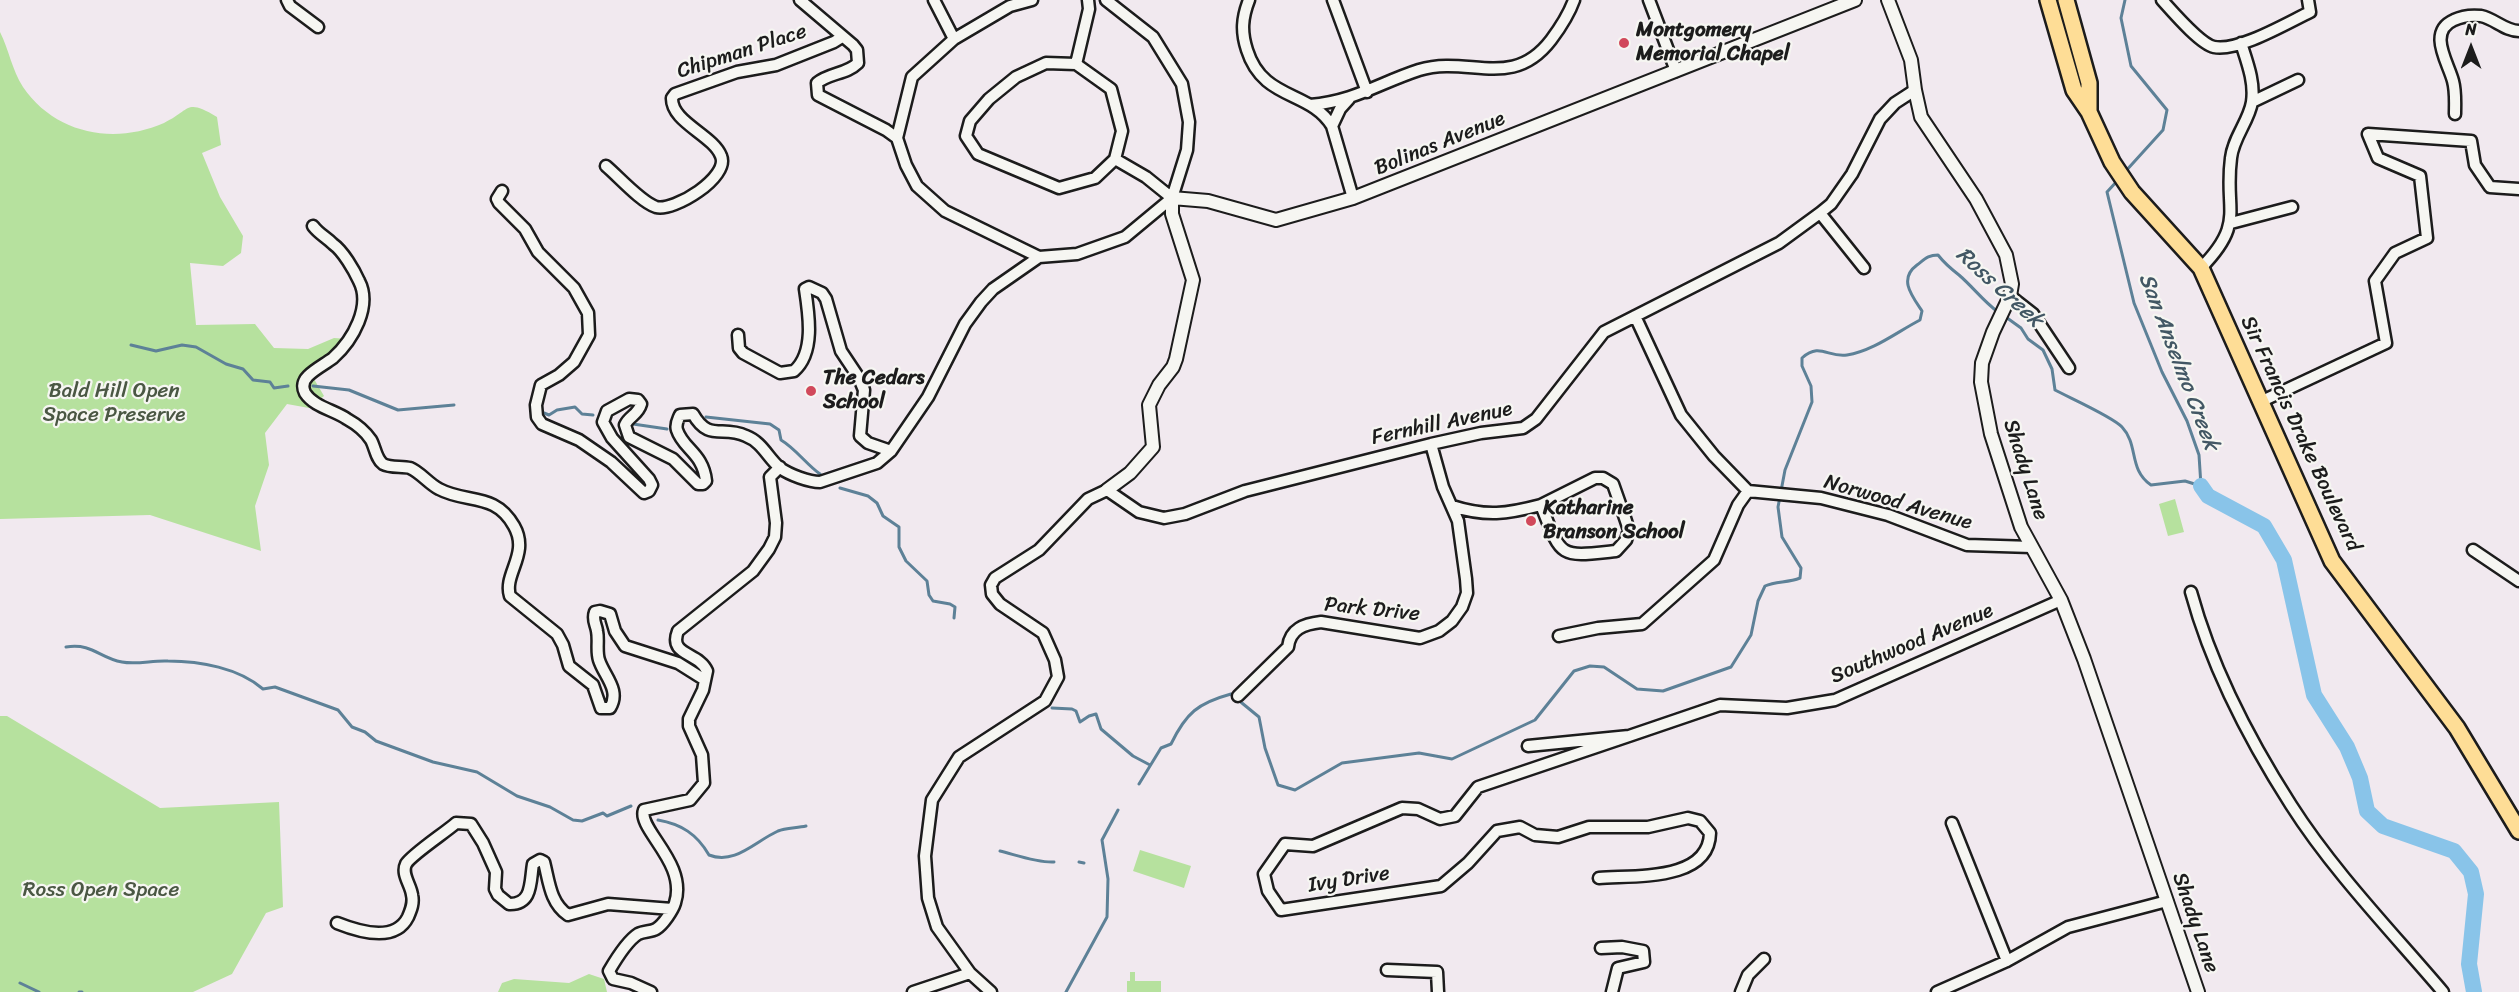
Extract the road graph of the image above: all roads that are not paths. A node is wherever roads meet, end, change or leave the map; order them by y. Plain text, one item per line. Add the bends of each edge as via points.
1 (287, 0) edge
2 (800, 0) edge
3 (934, 0) edge
4 (1032, 0) edge
5 (1088, 0) edge
6 (1106, 0) edge
7 (1249, 0) edge
8 (1333, 0) edge
9 (1574, 0) edge
10 (1649, 0) edge
11 (1854, 0) edge
12 (1888, 0) edge
13 (2048, 0) edge
14 (2066, 0) edge
15 (2162, 0) edge
16 (2308, 0) edge
17 (1009, 3) edge
18 (318, 27) dead end
19 (2519, 31) edge
20 (842, 37) junction
21 (954, 39) junction
22 (2241, 43) junction
23 (1076, 64) junction
24 (1676, 71) junction
25 (2298, 80) dead end
26 (1915, 90) junction
27 (1367, 92) junction
28 (1349, 99) junction
29 (2252, 102) junction
30 (1310, 105) junction
31 (2089, 112) junction
32 (2455, 114) dead end
33 (1332, 126) junction
34 (897, 138) junction
35 (1115, 159) junction
36 (606, 166) dead end
37 (2519, 189) edge
38 (502, 190) dead end
39 (1172, 198) junction
40 (1353, 198) junction
41 (2292, 207) dead end
42 (1820, 213) junction
43 (2231, 223) junction
44 (313, 226) dead end
45 (1039, 257) junction
46 (1864, 268) dead end
47 (2201, 268) junction
48 (2008, 302) junction
49 (1635, 316) junction
50 (738, 335) dead end
51 (2069, 368) dead end
52 (2260, 402) junction
53 (1431, 444) junction
54 (891, 451) junction
55 (780, 468) junction
56 (1107, 490) junction
57 (1748, 492) junction
58 (1541, 505) junction
59 (1452, 506) junction
60 (2032, 548) junction
61 (2473, 550) dead end
62 (2519, 581) edge
63 (2191, 592) dead end
64 (2061, 600) junction
65 (1559, 636) dead end
66 (705, 680) junction
67 (1238, 696) dead end
68 (1629, 736) junction
69 (1528, 746) dead end
70 (1952, 823) dead end
71 (2519, 831) edge
72 (1599, 878) dead end
73 (2167, 901) junction
74 (672, 909) junction
75 (337, 923) dead end
76 (1601, 948) dead end
77 (1764, 959) dead end
78 (2007, 961) junction
79 (1388, 970) dead end
80 (970, 973) junction
81 (651, 992) edge
82 (913, 992) edge
83 (991, 992) edge
84 (1438, 992) edge
85 (1612, 992) edge
86 (1741, 992) edge
87 (1937, 992) edge
88 (2198, 992) edge
89 (2443, 992) edge

1 - 18 street
2 - 20 street
3 - 21 street
4 - 17 street
5 - 23 street
6 - 39 street via 1153,38 1182,84 1189,122 1187,150
7 - 30 street via 1242,34 1256,72 1275,88
8 - 27 street
9 - 27 street via 1541,53 1518,66 1498,70 1450,65 1426,69
10 - 24 street
11 - 24 street, Bolinas Avenue
12 - 26 street via 1911,60
13 - 31 main road, Sir Francis Drake Boulevard via 2074,90
14 - 31 main road, Sir Francis Drake Boulevard via 2089,83
15 - 22 street via 2212,47
16 - 22 street via 2310,12
17 - 21 street
19 - 32 street via 2510,31 2481,16 2460,17 2446,23 2440,40 2455,90
20 - 34 street via 856,50 858,63 823,78 817,83 818,95
20 - 36 street, Chipman Place via 776,65 737,72 675,94 674,108 721,155 722,163 716,178 672,206 656,206
21 - 34 street via 912,77
22 - 29 street via 2251,77
23 - 35 street via 1111,89 1122,131
23 - 35 street via 1046,63 1016,77 970,121 966,136 978,154 1059,188 1095,178
24 - 40 street, Bolinas Avenue
25 - 29 street
26 - 42 street, Fernhill Avenue via 1880,118 1852,174
26 - 48 street via 1921,117 2001,241 2010,267
27 - 28 street
28 - 30 street
28 - 33 street
29 - 43 street via 2230,156
30 - 33 street
31 - 47 main road, Sir Francis Drake Boulevard via 2112,162 2132,192
33 - 40 street
34 - 45 street via 917,186 930,199 967,223
35 - 39 street
37 - 52 street via 2490,187 2475,165 2471,141 2368,134 2378,158 2420,176 2427,238 2395,253 2375,281 2386,343
38 - 55 street via 499,203 525,229 538,252 574,288 588,313 589,334 574,362 541,385 536,405 542,424 579,440 611,462 644,493 652,485 649,479 612,438 603,422 607,411 629,399 641,404 625,425 629,437 673,459 698,484 706,481 705,472 677,430 677,422 687,413 693,414 705,430 745,435 762,446
39 - 40 street, Bolinas Avenue via 1208,201 1276,220
39 - 45 street via 1125,237 1077,254
39 - 56 street via 1172,214 1192,280 1185,322 1173,367 1149,405 1153,447 1130,473
41 - 43 street
42 - 46 street
42 - 49 street, Fernhill Avenue via 1779,243
43 - 47 street via 2219,249
44 - 66 street via 335,245 360,282 364,297 362,314 342,349 303,382 309,398 361,429 384,465 414,470 441,491 482,500 506,514 519,542 518,561 509,583 510,596 557,634 569,666 593,685 601,708 613,704 613,690 598,657 595,612 610,614 625,646 678,663
45 - 54 street via 981,302 965,324 928,397
47 - 52 main road, Sir Francis Drake Boulevard
48 - 51 street via 2033,314
48 - 60 street, Shady Lane via 1987,345 1981,382 2011,502
49 - 53 street, Fernhill Avenue via 1604,332 1536,419 1523,428
49 - 57 street via 1681,415
50 - 54 street via 743,353 780,373 794,372 807,345 809,314 805,289 822,293 841,351 864,390 860,436
52 - 71 main road, Sir Francis Drake Boulevard via 2332,561 2463,738
53 - 56 street, Fernhill Avenue via 1245,491 1164,518 1139,512
53 - 59 street, Park Drive
54 - 55 street via 877,463 820,482
55 - 66 street via 770,477 776,523 770,549 753,572 678,631 675,639 683,652 704,665
56 - 80 street via 1088,499 1039,550 994,578 991,585 1000,604 1043,633 1058,677 1045,701 959,757 932,800 925,856 928,898 937,927
57 - 60 street, Norwood Avenue via 1821,498 1888,515 1966,545
57 - 65 street via 1738,505 1714,560 1642,624
58 - 58 street via 1556,544 1563,550 1585,554 1616,551 1626,540 1629,530 1625,518 1612,484 1603,478 1595,478
58 - 59 street via 1491,514 1476,514
59 - 67 street, Park Drive via 1458,521 1467,586 1462,608 1452,621 1420,638 1339,624 1308,624 1293,631 1288,648
60 - 64 street, Shady Lane
61 - 62 street
63 - 89 street via 2217,664 2251,736 2291,806
64 - 68 street, Southwood Avenue via 1835,700 1787,708 1720,705
64 - 73 street, Shady Lane
66 - 74 street via 688,726 702,756 704,783 690,800 650,807 642,814 675,870 676,901
68 - 69 street, Southwood Avenue
68 - 72 street, Ivy Drive via 1478,787 1455,816 1440,819 1418,809 1402,808 1313,846 1285,844 1264,874 1268,891 1281,910 1441,886 1497,831 1520,828 1534,835 1558,837 1589,827 1648,827 1688,818 1700,821 1710,833 1703,856 1677,872
70 - 78 street
73 - 78 street via 2068,927
73 - 88 street, Shady Lane
74 - 75 street via 608,904 568,915 556,903 544,862 540,860 533,864 531,886 520,902 509,904 498,896 496,872 471,824 456,823 408,861 405,873 413,905 400,927 375,933
74 - 81 street via 657,929 638,935 609,971 613,979
76 - 85 street via 1643,951 1644,962 1618,968
77 - 86 street via 1748,975
78 - 87 street
79 - 84 street via 1437,972
80 - 82 street
80 - 83 street

